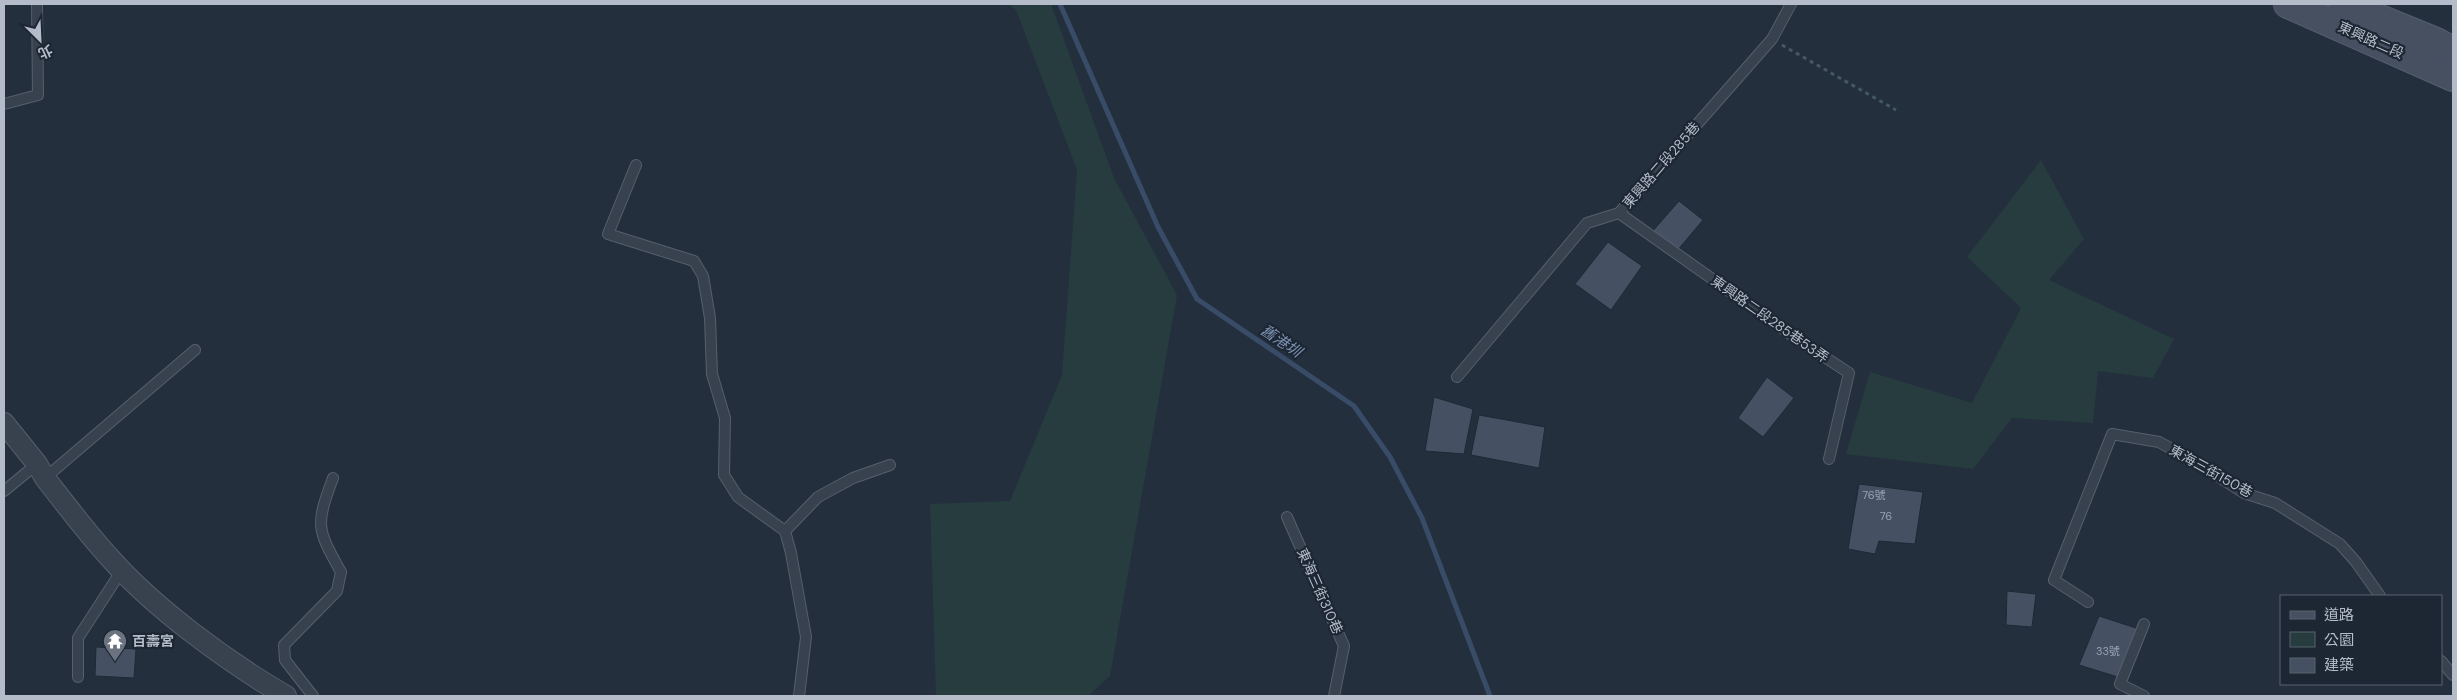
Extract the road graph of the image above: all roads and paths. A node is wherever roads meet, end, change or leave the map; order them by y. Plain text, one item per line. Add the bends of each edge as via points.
1 (37, 4) edge
2 (1791, 4) edge
3 (2288, 4) edge
4 (2343, 4) edge
5 (1772, 39) junction
6 (2453, 51) edge
7 (2453, 77) edge
8 (4, 104) edge
9 (1896, 110) dead end
10 (636, 165) dead end
11 (1619, 213) junction
12 (196, 350) dead end
13 (1458, 377) dead end
14 (4, 423) edge
15 (1829, 459) dead end
16 (890, 465) dead end
17 (41, 471) junction
18 (333, 478) dead end
19 (4, 491) edge
20 (1287, 517) dead end
21 (786, 532) junction
22 (122, 570) junction
23 (2379, 595) edge
24 (2088, 602) dead end
25 (2144, 624) dead end
26 (2442, 662) edge
27 (2453, 675) edge
28 (78, 677) dead end
29 (286, 696) edge
30 (313, 696) edge
31 (799, 696) edge
32 (1334, 696) edge
33 (2144, 696) edge

1 - 8 lane via 38,95
2 - 5 lane, 東興路二段285巷
3 - 7 main road, 東興路二段
4 - 6 main road, 東興路二段
5 - 9 path
5 - 11 lane, 東興路二段285巷
10 - 21 lane via 608,234 694,261 700,268 710,318 712,374 724,418 724,474 738,497
11 - 13 lane, 東興路二段285巷 via 1587,223
11 - 15 lane, 東興路二段285巷53弄 via 1849,373
12 - 17 lane
14 - 17 street
16 - 21 lane via 853,478 818,498
17 - 19 lane
17 - 22 street
18 - 30 lane via 321,511 322,537 342,572 337,590 284,645 284,660
20 - 32 lane, 東海三街310巷 via 1344,646
21 - 31 lane via 806,637
22 - 28 lane via 78,638
22 - 29 street via 158,604 254,677
23 - 24 lane, 東海三街150巷 via 2340,544 2275,503 2244,494 2159,442 2112,434 2054,580
25 - 33 lane via 2120,684
26 - 27 lane

